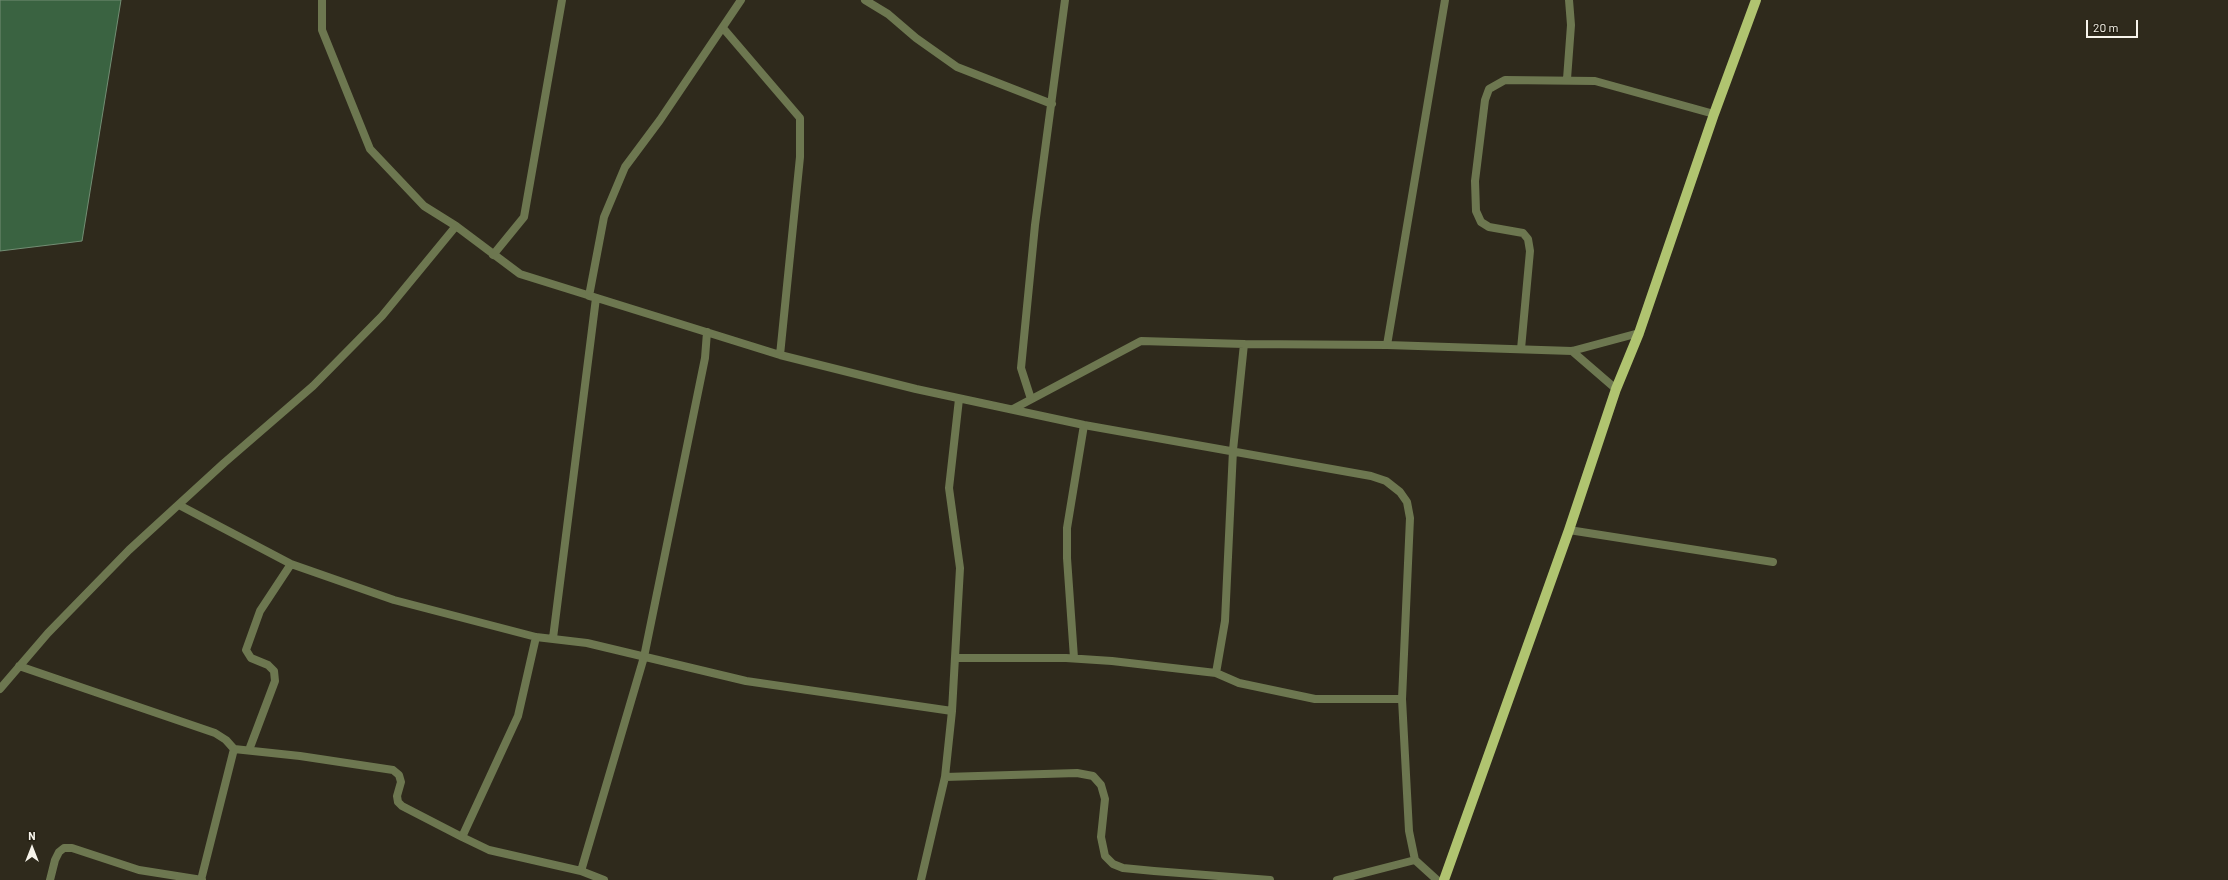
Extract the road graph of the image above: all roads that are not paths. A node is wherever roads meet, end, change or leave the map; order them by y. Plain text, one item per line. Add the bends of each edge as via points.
1 (322, 0) edge
2 (562, 0) edge
3 (741, 0) edge
4 (865, 0) edge
5 (1065, 0) edge
6 (1445, 0) edge
7 (1569, 0) edge
8 (1756, 0) edge
9 (723, 28) junction
10 (1567, 80) junction
11 (1052, 104) junction
12 (1714, 114) junction
13 (456, 226) junction
14 (493, 255) junction
15 (589, 296) junction
16 (707, 332) junction
17 (1639, 334) junction
18 (1244, 344) junction
19 (1387, 345) junction
20 (1521, 349) junction
21 (1572, 351) junction
22 (780, 355) junction
23 (1616, 389) junction
24 (1031, 399) junction
25 (959, 400) junction
26 (1013, 409) junction
27 (1084, 425) junction
28 (1233, 450) junction
29 (179, 505) junction
30 (1569, 530) junction
31 (1773, 562) dead end
32 (291, 564) junction
33 (536, 637) junction
34 (554, 638) junction
35 (644, 657) junction
36 (956, 658) junction
37 (1074, 658) junction
38 (19, 666) junction
39 (1216, 674) junction
40 (0, 689) edge
41 (1402, 699) junction
42 (952, 711) junction
43 (234, 749) junction
44 (249, 750) junction
45 (945, 777) junction
46 (462, 837) junction
47 (1415, 860) junction
48 (581, 871) junction
49 (50, 880) edge
50 (202, 880) edge
51 (604, 880) edge
52 (921, 880) edge
53 (1270, 880) edge
54 (1337, 880) edge
55 (1437, 880) edge
56 (1444, 880) edge

1 - 13 street via 322,30 370,149 424,206
2 - 14 street via 524,217
3 - 9 street
4 - 11 street via 888,14 916,38 958,67
5 - 11 street
6 - 19 street
7 - 10 street via 1571,25
8 - 12 main road
9 - 15 street via 625,167 604,218
9 - 22 street via 800,118 800,157
10 - 12 street via 1614,85
10 - 20 street via 1505,80 1489,89 1485,100 1474,181 1476,210 1481,222 1489,227 1522,233 1528,239 1530,251
11 - 24 street via 1035,225 1021,368
12 - 17 main road
13 - 14 street
13 - 29 street via 382,316 313,386 224,462
14 - 15 street via 520,274
15 - 16 street
15 - 34 street via 596,298
16 - 22 street
16 - 35 street via 705,358
17 - 21 street
17 - 23 main road
18 - 19 street
18 - 24 street via 1141,341
18 - 28 street
19 - 20 street
20 - 21 street
21 - 23 street
22 - 25 street
23 - 30 main road
24 - 26 street
25 - 26 street
25 - 36 street via 949,488 960,568
26 - 27 street
27 - 28 street
27 - 37 street via 1067,528
28 - 39 street via 1224,621
28 - 41 street via 1371,476 1386,481 1400,492 1407,502 1410,518
29 - 32 street
29 - 38 street via 129,550
30 - 31 street
30 - 56 main road
32 - 33 street via 394,600
32 - 44 street via 260,611 246,650 251,658 268,665 274,671 275,681
33 - 34 street
33 - 46 street via 518,716
34 - 35 street
35 - 42 street via 746,681
35 - 48 street
36 - 37 street
36 - 42 street
37 - 39 street
38 - 40 street
38 - 43 street via 215,733
39 - 41 street via 1239,683 1308,698
41 - 47 street via 1409,831
42 - 45 street
43 - 44 street
43 - 50 street
44 - 46 street via 393,770 399,775 401,782 397,796 402,806
45 - 52 street
45 - 53 street via 1077,773 1093,776 1102,785 1105,799 1102,837 1105,856 1113,864 1123,868
46 - 48 street via 489,850
47 - 54 street
47 - 55 street
48 - 51 street
49 - 50 street via 54,860 64,848 72,848 139,870

